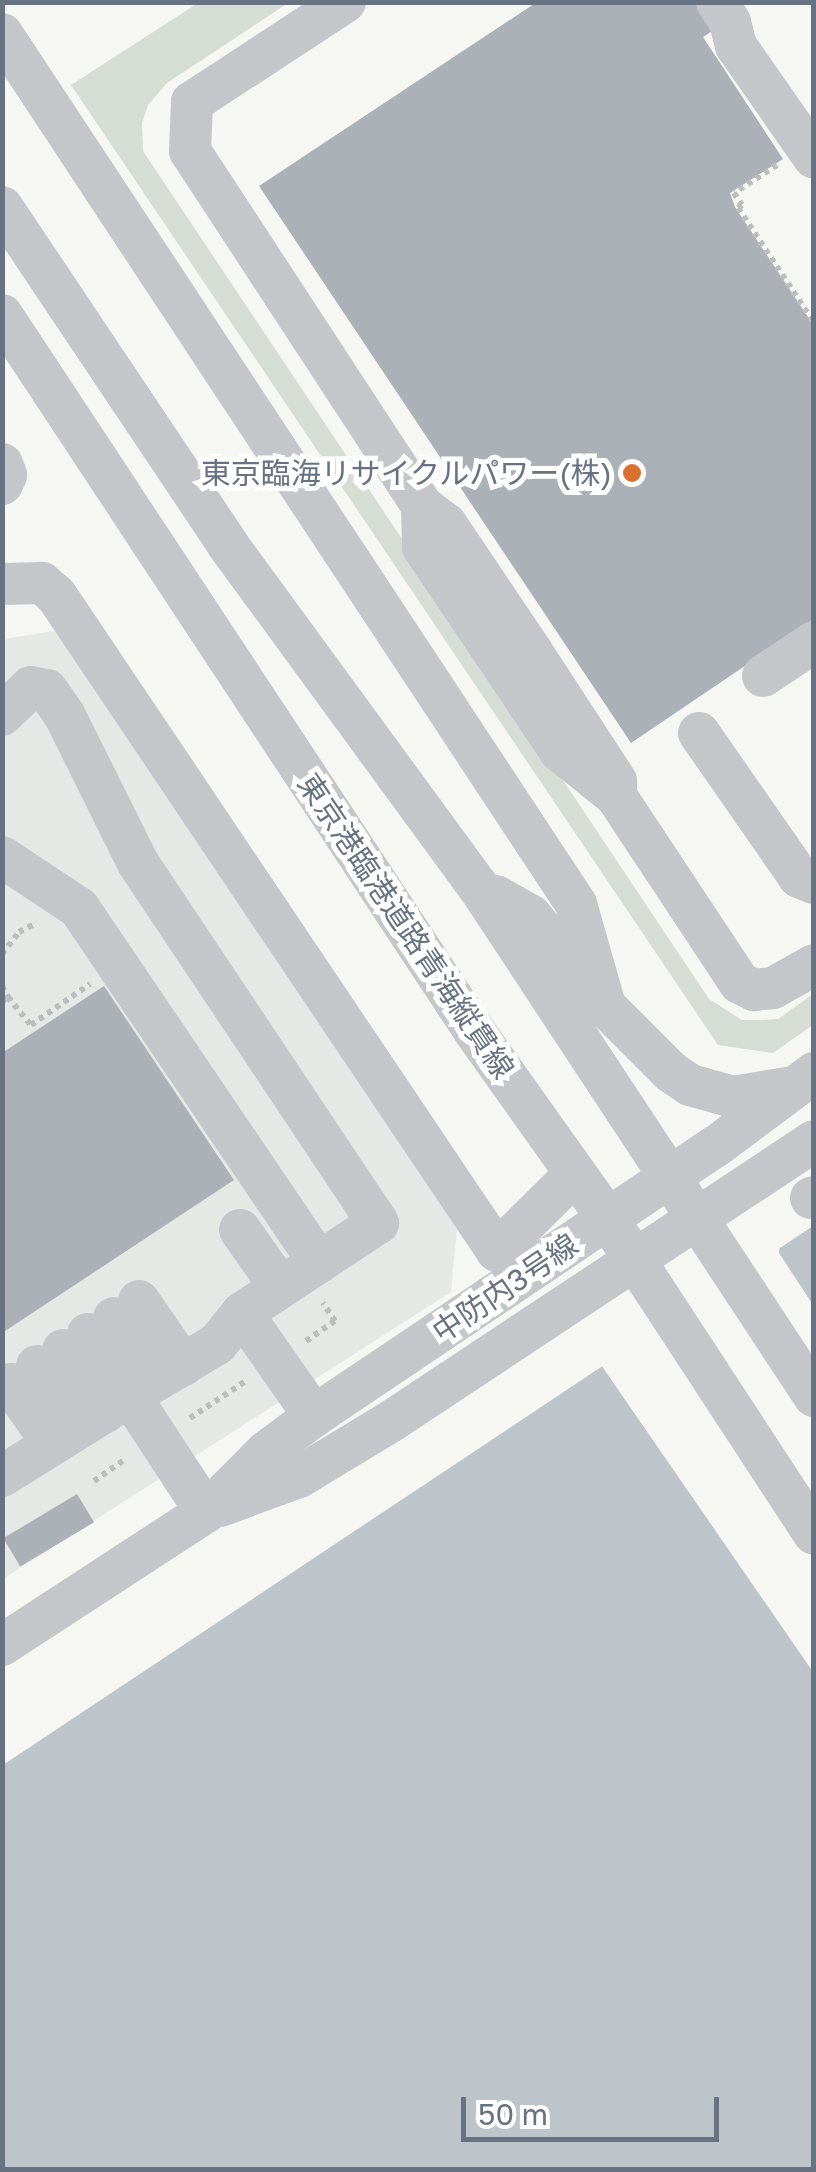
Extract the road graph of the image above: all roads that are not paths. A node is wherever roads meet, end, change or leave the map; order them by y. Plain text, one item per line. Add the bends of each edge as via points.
1 (346, 2) edge
2 (716, 2) edge
3 (2, 34) edge
4 (799, 159) edge
5 (2, 206) edge
6 (2, 316) edge
7 (2, 584) edge
8 (814, 642) edge
9 (763, 676) dead end
10 (2, 714) edge
11 (699, 733) dead end
12 (2, 857) edge
13 (814, 883) edge
14 (478, 886) junction
15 (814, 965) edge
16 (606, 1006) junction
17 (804, 1080) edge
18 (814, 1140) edge
19 (575, 1174) junction
20 (669, 1177) junction
21 (698, 1218) junction
22 (608, 1220) junction
23 (240, 1230) dead end
24 (633, 1259) junction
25 (305, 1280) junction
26 (242, 1313) junction
27 (75, 1342) junction
28 (814, 1396) edge
29 (118, 1404) junction
30 (314, 1416) junction
31 (6, 1466) edge
32 (206, 1512) junction
33 (814, 1534) edge
34 (4, 1640) edge

1 - 15 street via 192,102 190,151 422,506 446,524 616,781 616,796 740,983 773,988
2 - 4 street
3 - 16 street via 576,904
5 - 14 street via 228,544
6 - 19 street, 東京港臨港道路青海縦貫線
7 - 19 street via 42,583 56,595 497,1251
8 - 9 street
10 - 25 street via 30,687 47,690 138,863 378,1224
11 - 13 street via 799,878
12 - 25 street via 79,908
14 - 16 street via 530,916
14 - 20 street
16 - 17 street via 672,1072 700,1090 750,1097
17 - 20 street, 中防内3号線
18 - 21 street, 中防内3号線
19 - 22 street, 東京港臨港道路青海縦貫線
20 - 21 street
20 - 22 street, 中防内3号線
21 - 24 street, 中防内3号線
21 - 28 street
22 - 24 street, 東京港臨港道路青海縦貫線
22 - 30 street, 中防内3号線
23 - 25 street
24 - 32 street, 中防内3号線 via 299,1477
24 - 33 street, 東京港臨港道路青海縦貫線
25 - 26 street
26 - 29 street via 217,1344
26 - 30 street
27 - 29 street
27 - 29 street
27 - 29 street
29 - 31 street
29 - 32 street
30 - 32 street, 中防内3号線
32 - 34 street, 中防内3号線

